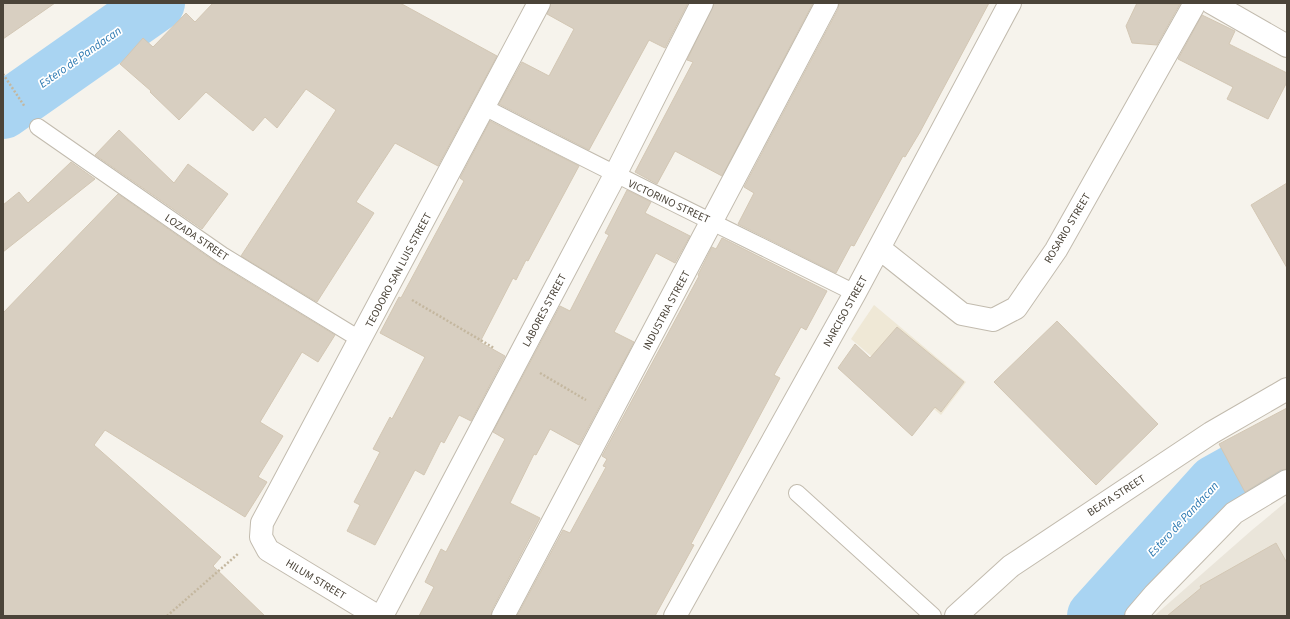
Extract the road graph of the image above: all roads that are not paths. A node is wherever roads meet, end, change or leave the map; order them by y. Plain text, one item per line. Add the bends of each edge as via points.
1 (539, 3) edge
2 (702, 3) edge
3 (828, 3) edge
4 (1010, 3) edge
5 (1195, 3) edge
6 (1212, 3) edge
7 (1287, 46) edge
8 (484, 107) junction
9 (38, 127) road end
10 (615, 175) junction
11 (713, 222) junction
12 (879, 248) junction
13 (855, 293) junction
14 (361, 340) junction
15 (1287, 389) edge
16 (1285, 488) edge
17 (797, 493) dead end
18 (261, 537) joint
19 (377, 616) edge
20 (382, 616) edge
21 (503, 616) edge
22 (675, 616) edge
23 (933, 616) edge
24 (956, 616) edge
25 (1136, 616) edge

1 - 8 street, TEODORO SAN LUIS STREET
2 - 10 street, LABORES STREET
3 - 11 street, INDUSTRIA STREET
4 - 12 street, NARCISO STREET
5 - 12 street, ROSARIO STREET via 1056,250 1016,308 993,320 962,314
6 - 7 street
8 - 10 lane, VICTORINO STREET
8 - 14 street, TEODORO SAN LUIS STREET
9 - 14 lane, LOZADA STREET via 222,255
10 - 11 lane, VICTORINO STREET
10 - 20 street, LABORES STREET
11 - 13 lane, VICTORINO STREET
11 - 21 street, INDUSTRIA STREET
12 - 13 street, NARCISO STREET
13 - 22 street, NARCISO STREET
14 - 18 street, TEODORO SAN LUIS STREET via 262,523
15 - 24 street, BEATA STREET via 1211,433 1017,562
16 - 25 street via 1234,513
17 - 23 lane
18 - 19 street, HILUM STREET via 268,550

